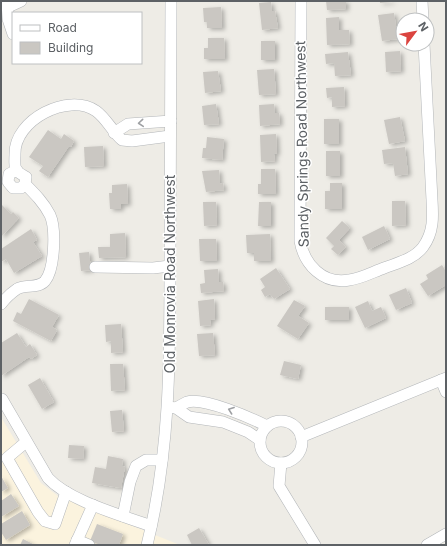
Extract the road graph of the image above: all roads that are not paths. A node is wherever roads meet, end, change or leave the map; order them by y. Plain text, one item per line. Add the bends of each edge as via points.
1 (21, 1) edge
2 (171, 1) edge
3 (301, 1) edge
4 (422, 1) edge
5 (8, 4) edge
6 (423, 12) edge
7 (12, 31) edge
8 (424, 52) edge
9 (171, 121) junction
10 (114, 133) junction
11 (170, 136) junction
12 (17, 170) junction
13 (4, 184) edge
14 (25, 184) junction
15 (170, 266) junction
16 (95, 267) dead end
17 (1, 304) edge
18 (444, 379) edge
19 (446, 392) edge
20 (2, 399) edge
21 (172, 408) junction
22 (267, 426) junction
23 (301, 437) junction
24 (260, 440) junction
25 (26, 442) junction
26 (162, 460) junction
27 (281, 463) junction
28 (66, 492) junction
29 (93, 505) junction
30 (124, 516) junction
31 (151, 526) junction
32 (446, 534) edge
33 (76, 543) edge
34 (89, 545) edge
35 (147, 545) edge
36 (315, 545) edge
37 (427, 545) edge

1 - 5 street
2 - 9 street, Old Monrovia Road Northwest
3 - 8 street, Sandy Springs Road Northwest via 300,240 308,262 321,275 333,280 349,280 408,259 419,252 430,235 433,225
4 - 6 street
5 - 7 street via 8,19
9 -> 10 street via 128,124
9 - 11 street, Old Monrovia Road Northwest
10 - 11 street via 122,140 132,141
10 - 12 street via 96,111 85,106 56,107 34,118 19,136 15,149
11 - 15 street, Old Monrovia Road Northwest
12 - 13 street via 9,174
12 - 14 street via 26,177
13 - 14 street via 13,188 21,188
14 - 17 street via 39,197 51,217 54,243 51,269 45,281 37,286 18,289
15 - 16 street
15 - 21 street, Old Monrovia Road Northwest
18 - 19 street
18 - 23 street
20 - 25 street
22 -> 21 street via 219,406 188,402
21 - 24 street via 189,417 223,422
21 - 26 street, Old Monrovia Road Northwest
22 - 23 street via 278,421 290,423 299,431
22 - 24 street
23 - 27 street via 302,444 297,455
24 - 27 street via 263,453 274,462
25 - 28 street via 56,488
25 - 28 street via 7,458 45,521 55,524
26 - 30 street via 146,460 136,466 130,482
26 - 31 street, Old Monrovia Road Northwest
27 - 36 street via 279,486
28 - 29 street
29 - 30 street
29 - 33 street
30 - 31 street
31 - 35 street, Old Monrovia Road Northwest
32 - 37 street
33 - 34 street

